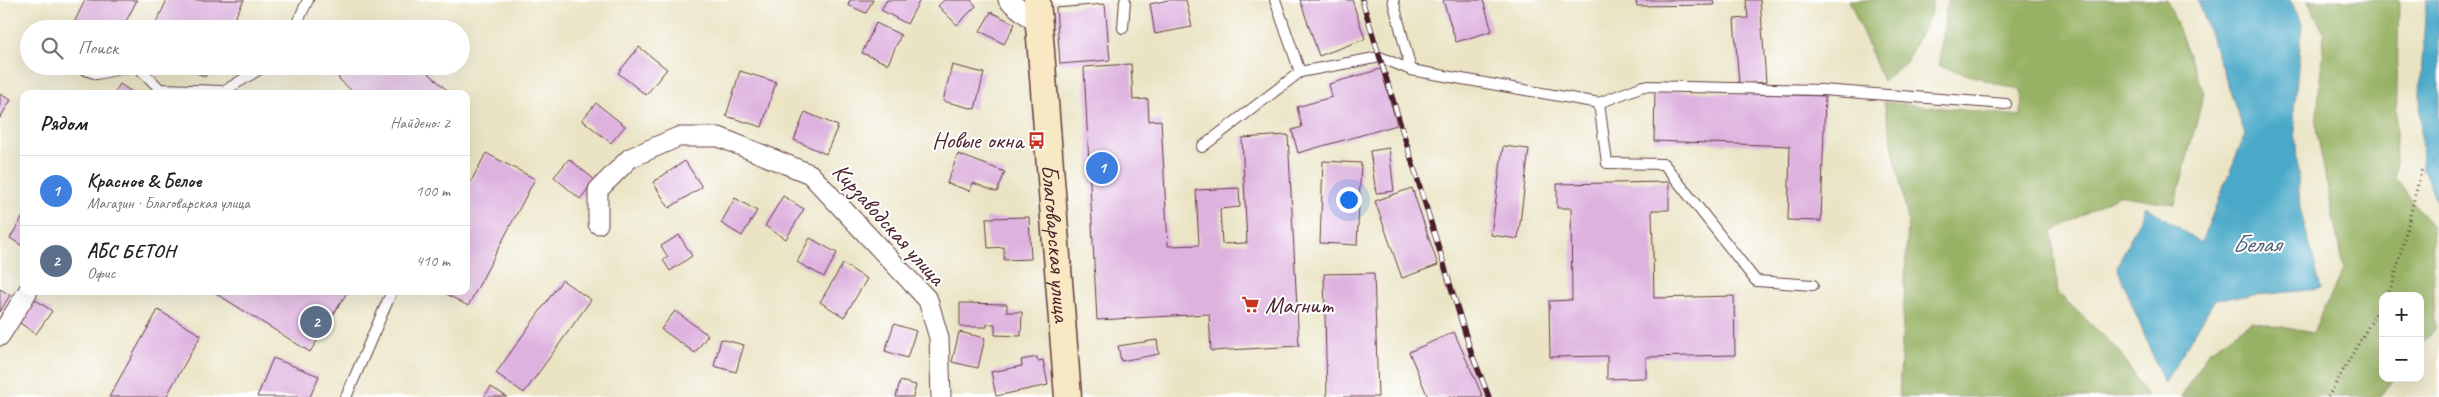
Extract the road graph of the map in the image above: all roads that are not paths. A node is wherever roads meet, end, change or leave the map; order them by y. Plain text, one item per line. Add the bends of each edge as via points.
1 (308, 0) edge
2 (1008, 0) edge
3 (1038, 0) edge
4 (1125, 0) edge
5 (1275, 0) edge
6 (1393, 0) edge
7 (298, 20) edge
8 (1039, 26) junction
9 (1123, 28) dead end
10 (1410, 70) junction
11 (1300, 72) junction
12 (145, 75) edge
13 (250, 75) edge
14 (192, 90) edge
15 (226, 90) edge
16 (1599, 103) junction
17 (2006, 104) dead end
18 (1202, 147) dead end
19 (598, 224) dead end
20 (1813, 284) dead end
21 (26, 295) edge
22 (390, 295) edge
23 (0, 336) edge
24 (346, 397) edge
25 (941, 397) edge
26 (1068, 397) edge

1 - 7 lane
2 - 8 street
3 - 8 street, Благоварская улица
4 - 9 lane
5 - 11 lane
6 - 10 lane
8 - 26 street, Благоварская улица
10 - 11 lane via 1380,57
10 - 16 lane
11 - 18 lane
12 - 14 lane via 160,89
13 - 15 lane
16 - 17 lane via 1643,86 1822,90
16 - 20 lane via 1607,163 1664,164 1756,281
19 - 25 street, Кирзаводская улица via 598,190 630,158 678,137 719,137 810,174 928,300 939,338
21 - 23 street
22 - 24 lane

